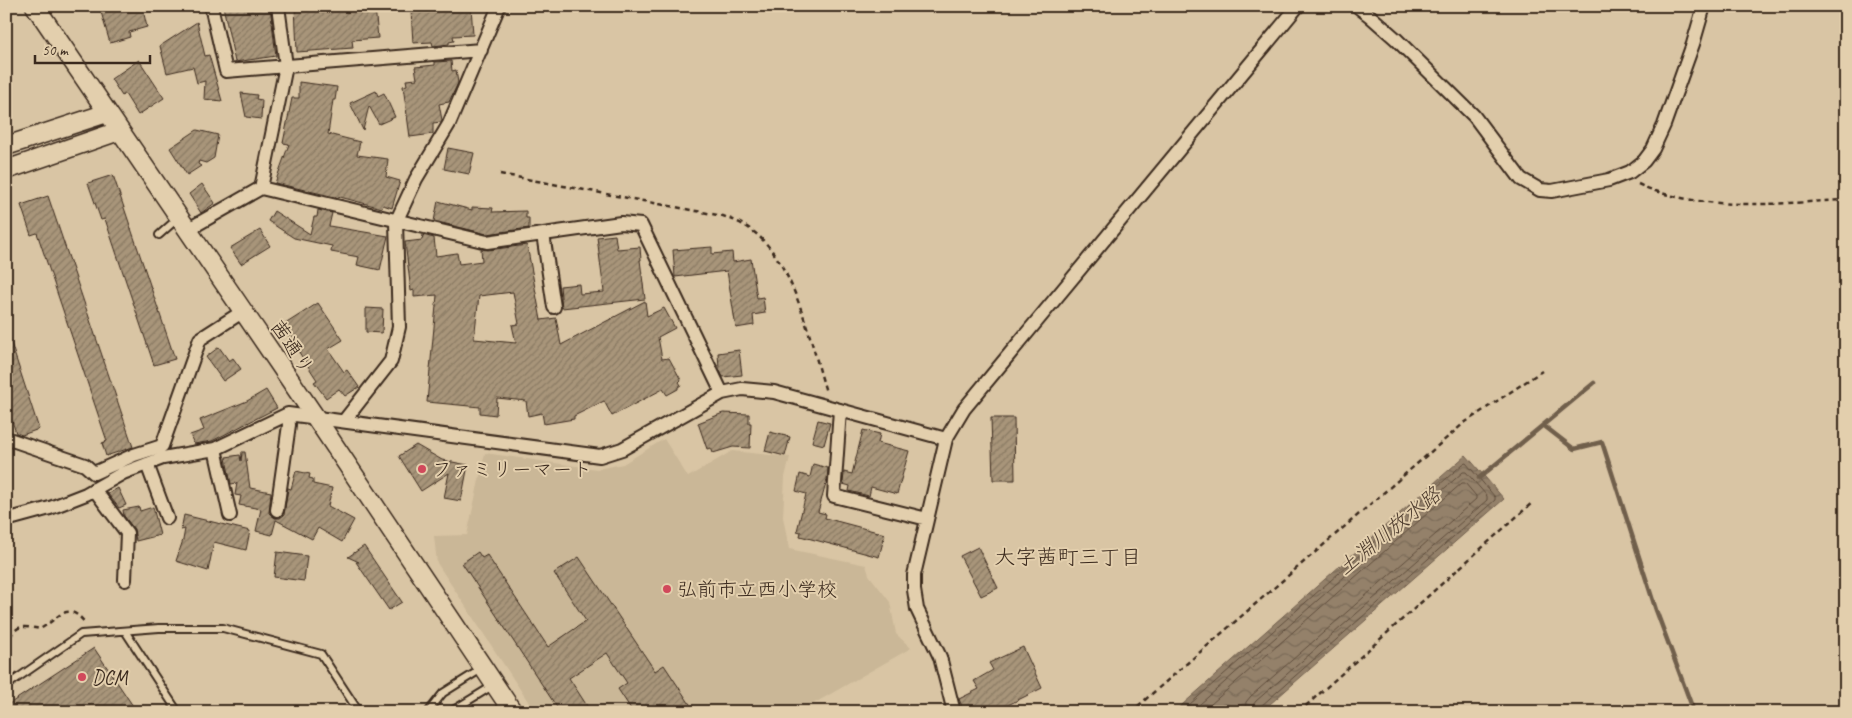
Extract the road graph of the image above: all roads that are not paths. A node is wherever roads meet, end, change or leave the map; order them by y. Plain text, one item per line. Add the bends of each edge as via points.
1 (34, 6) edge
2 (211, 6) edge
3 (278, 6) edge
4 (499, 6) edge
5 (1298, 6) edge
6 (1357, 6) edge
7 (1704, 6) edge
8 (481, 50) junction
9 (286, 66) junction
10 (107, 114) junction
11 (119, 131) junction
12 (6, 146) edge
13 (6, 170) edge
14 (261, 188) junction
15 (396, 222) junction
16 (182, 224) junction
17 (543, 234) junction
18 (159, 235) dead end
19 (554, 307) dead end
20 (242, 312) junction
21 (722, 393) junction
22 (835, 409) junction
23 (288, 414) junction
24 (316, 418) junction
25 (344, 421) junction
26 (6, 438) edge
27 (946, 440) junction
28 (215, 449) junction
29 (146, 464) junction
30 (94, 489) junction
31 (278, 510) dead end
32 (230, 515) dead end
33 (167, 518) dead end
34 (927, 519) junction
35 (6, 520) edge
36 (125, 580) dead end
37 (125, 631) junction
38 (483, 667) junction
39 (495, 685) junction
40 (6, 686) edge
41 (178, 712) edge
42 (359, 712) edge
43 (428, 712) edge
44 (450, 712) edge
45 (513, 712) edge
46 (954, 712) edge

1 - 10 street, 茜通り
2 - 9 street via 226,71
3 - 9 street
4 - 8 street
5 - 27 street via 964,409
6 - 7 street via 1396,39 1474,116 1521,179 1540,190 1552,191 1609,180 1630,172 1644,161 1664,124
8 - 9 street
8 - 15 street via 448,124
9 - 14 street
10 - 11 street, 茜通り
10 - 12 street
11 - 13 street
11 - 16 street, 茜通り
14 - 15 street
14 - 16 street
15 - 17 street via 487,242
15 - 25 street via 399,328 390,361
16 - 18 lane
16 - 20 street, 茜通り
17 - 19 street
17 - 21 street via 621,223 641,225
20 - 24 street, 茜通り
20 - 26 street via 200,339 162,446 94,473 86,465
21 - 22 street via 742,389 774,392
21 - 25 street via 622,449 600,456
22 - 27 street
22 - 34 street via 834,496
23 - 24 street
23 - 28 street
23 - 31 street
24 - 25 street
24 - 38 street, 茜通り
27 - 34 street
28 - 29 street
28 - 32 street
29 - 30 street
29 - 33 street
30 - 35 street via 50,508
30 - 36 street via 126,533
34 - 46 street via 914,575 914,590 917,609 942,664
37 - 40 lane via 81,634
37 - 41 lane
37 - 42 lane via 223,628 321,654
38 - 39 street, 茜通り
38 - 43 lane via 443,693
39 - 44 lane
39 - 45 street, 茜通り

